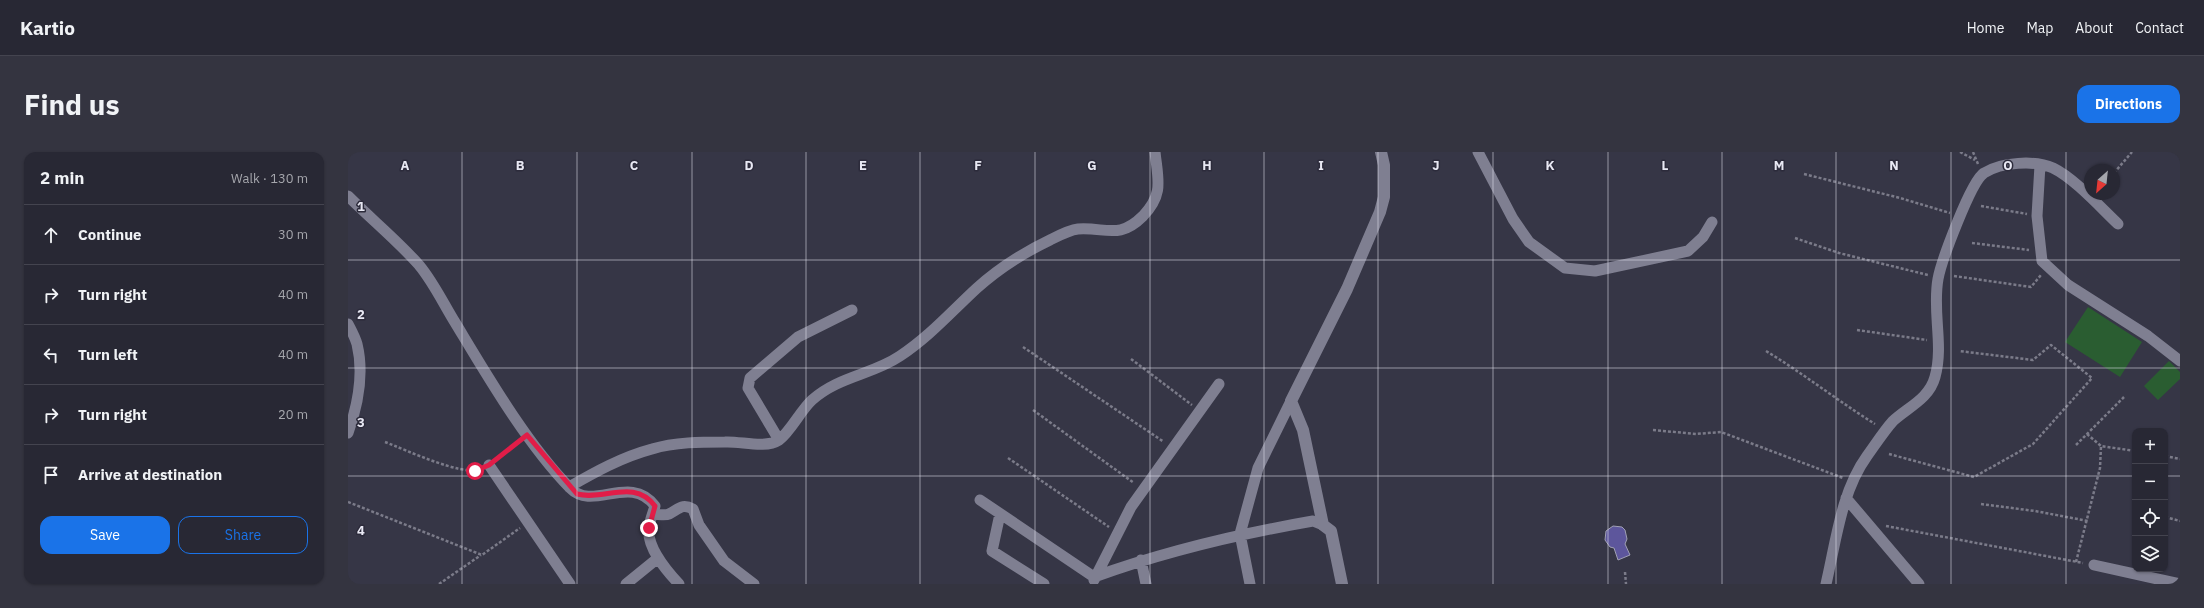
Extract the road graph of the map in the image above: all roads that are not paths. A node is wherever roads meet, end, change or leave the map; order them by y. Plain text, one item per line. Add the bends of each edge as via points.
1 (1155, 152) edge
2 (1381, 152) edge
3 (1478, 152) edge
4 (2040, 165) junction
5 (348, 196) edge
6 (1712, 222) dead end
7 (2118, 224) dead end
8 (852, 310) dead end
9 (348, 324) edge
10 (2180, 361) edge
11 (1219, 384) dead end
12 (1292, 401) junction
13 (348, 433) edge
14 (779, 440) junction
15 (489, 465) road end
16 (569, 487) junction
17 (1846, 498) junction
18 (980, 500) dead end
19 (653, 514) junction
20 (1000, 514) junction
21 (1323, 525) junction
22 (1240, 534) junction
23 (658, 558) junction
24 (1141, 560) junction
25 (2094, 565) road end
26 (2138, 579) edge
27 (1094, 581) edge
28 (570, 584) edge
29 (626, 584) edge
30 (679, 584) edge
31 (754, 584) edge
32 (1044, 584) edge
33 (1146, 584) edge
34 (1250, 584) edge
35 (1342, 584) edge
36 (1826, 584) edge
37 (1919, 584) edge
38 (2180, 584) edge

1 - 14 street via 1160,189 1143,216 1127,229 1119,232 1076,229 1050,240 1011,263 978,287 923,339 899,357 833,384 812,400
2 - 12 street via 1384,165 1384,197 1380,212 1347,289
3 - 6 street via 1513,219 1529,242 1566,268 1595,271 1688,251 1703,237
4 - 7 street via 2061,174
4 - 10 street via 2038,216 2042,261 2068,285 2148,336
4 - 17 street via 2007,163 1983,173 1968,199 1948,246 1938,279 1936,302 1939,352 1935,378 1920,402 1893,422 1866,457
5 - 16 street via 420,266 527,435
8 - 14 street via 798,337 750,378 748,388
9 - 13 street via 357,343 360,371 358,398
11 - 27 street via 1131,507
12 - 21 street via 1303,430
12 - 22 street via 1258,468
14 - 16 street via 765,444 689,443 653,448 606,466
15 - 28 street
16 - 19 street via 586,497 634,491 650,499 655,506
17 - 36 street
17 - 37 street
18 - 20 street
19 - 23 street via 649,528
19 - 31 street via 669,514 680,506 693,509 699,525 724,561
20 - 27 street
20 - 32 street via 992,551
21 - 22 street via 1314,521
21 - 35 street via 1331,531
22 - 24 street
22 - 34 street
23 - 29 street
23 - 30 street
24 - 27 street
24 - 33 street
25 - 26 street
26 - 38 street

